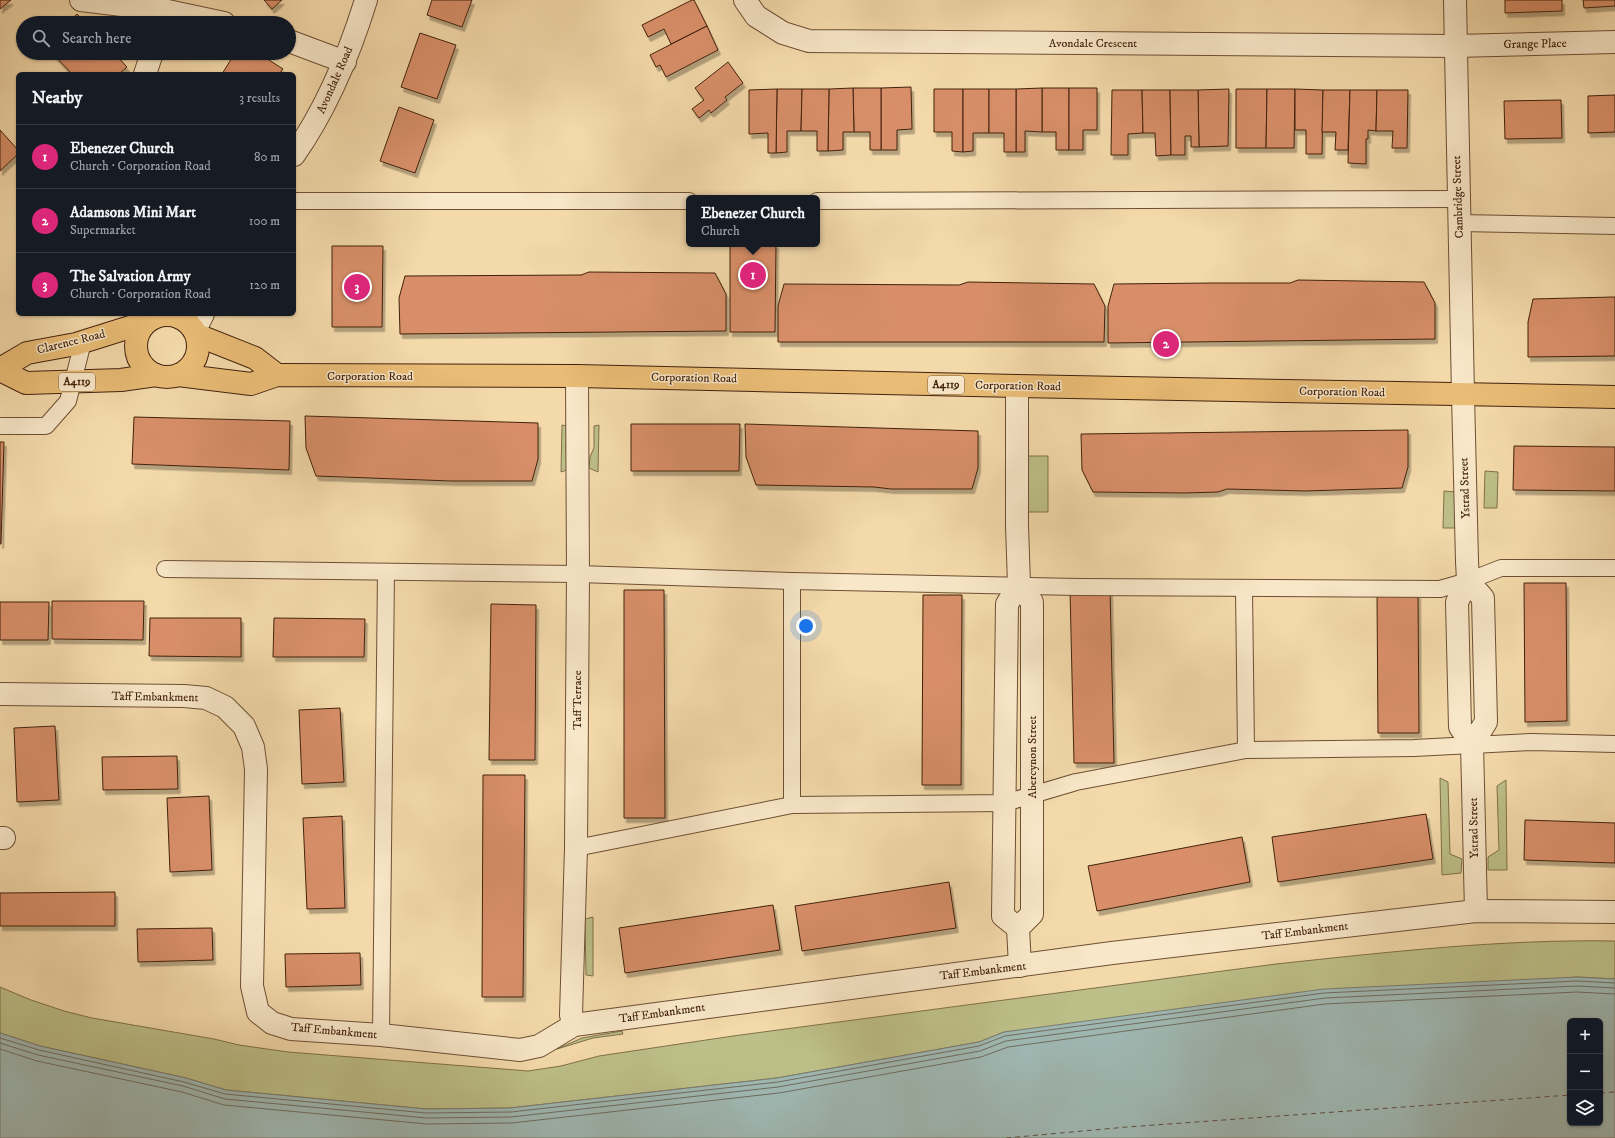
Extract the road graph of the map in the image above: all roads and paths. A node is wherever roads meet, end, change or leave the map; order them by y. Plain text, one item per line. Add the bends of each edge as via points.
1 (81, 0) edge
2 (366, 0) edge
3 (745, 0) edge
4 (1455, 0) edge
5 (157, 16) edge
6 (1615, 42) edge
7 (296, 44) edge
8 (1456, 46) junction
9 (150, 60) edge
10 (345, 62) junction
11 (146, 72) edge
12 (296, 152) edge
13 (1459, 199) junction
14 (296, 200) edge
15 (686, 201) edge
16 (820, 201) edge
17 (1459, 223) junction
18 (1615, 226) edge
19 (177, 316) edge
20 (152, 318) edge
21 (198, 327) edge
22 (83, 342) junction
23 (0, 369) edge
24 (277, 374) junction
25 (156, 375) junction
26 (178, 375) junction
27 (577, 376) junction
28 (72, 383) junction
29 (1016, 386) junction
30 (1462, 395) junction
31 (1615, 397) edge
32 (0, 426) edge
33 (1615, 568) edge
34 (165, 569) dead end
35 (1468, 571) junction
36 (386, 572) junction
37 (578, 574) junction
38 (792, 581) junction
39 (1019, 585) junction
40 (1244, 589) junction
41 (0, 694) edge
42 (1472, 744) junction
43 (1615, 744) edge
44 (1246, 750) junction
45 (1032, 795) junction
46 (1005, 803) junction
47 (792, 806) junction
48 (576, 848) junction
49 (1476, 911) junction
50 (1615, 912) edge
51 (1018, 928) junction
52 (1020, 966) junction
53 (574, 1024) junction
54 (381, 1035) junction

1 - 5 street
2 - 10 street, Avondale Road
3 - 8 street, Avondale Crescent via 756,16 783,33 809,41
4 - 8 street, Cambridge Street
6 - 8 street, Grange Place
7 - 10 street
8 - 13 street, Cambridge Street
9 - 11 street
10 - 12 street, Avondale Road via 323,110
13 - 16 lane
13 - 17 street, Cambridge Street
14 - 15 lane
17 - 18 lane
17 - 30 street, Cambridge Street
19 - 21 main road
20 - 22 main road, Clarence Road / A4119
20 - 25 main road via 139,331 136,351 146,370
21 - 24 main road via 255,358
21 - 26 main road via 198,354 194,363
22 - 23 main road, Clarence Road / A4119 via 27,353
22 - 28 lane
23 - 28 main road, Clarence Road / A4119 via 26,383
24 - 26 main road, Corporation Road / A4119 via 251,384
24 - 27 main road, Corporation Road / A4119
25 - 26 main road
25 - 28 main road, Clarence Road / A4119
27 - 29 main road, Corporation Road / A4119
27 - 37 street, Taff Terrace
28 - 32 lane via 68,401 46,426
29 - 30 main road, Corporation Road / A4119
29 - 39 street
30 - 31 main road, Corporation Road / A4119
30 - 35 street, Ystrad Street
33 - 35 lane via 1501,568
34 - 36 lane
35 - 40 lane via 1440,589
35 - 42 street via 1483,598 1486,722
36 - 37 lane
36 - 54 lane
37 - 38 lane
37 - 48 street, Taff Terrace
38 - 39 lane
38 - 47 lane
39 - 40 lane
39 - 45 street, Abercynon Street via 1032,602
39 - 46 street via 1007,604
40 - 44 lane
41 - 54 street, Taff Embankment via 184,696 206,698 225,707 244,726 253,747 256,769 252,986 258,1012 272,1023 291,1029
42 - 43 lane
42 - 44 lane via 1414,748
42 - 49 street, Ystrad Street
44 - 45 lane via 1076,782
45 - 46 lane
45 - 51 street, Abercynon Street via 1032,914
46 - 47 lane
46 - 51 street via 1003,916
47 - 48 lane
48 - 53 street, Taff Terrace via 571,1014
49 - 50 street, Taff Embankment
49 - 52 street, Taff Embankment
51 - 52 street
52 - 53 street, Taff Embankment
53 - 54 street, Taff Embankment via 539,1046 520,1050

